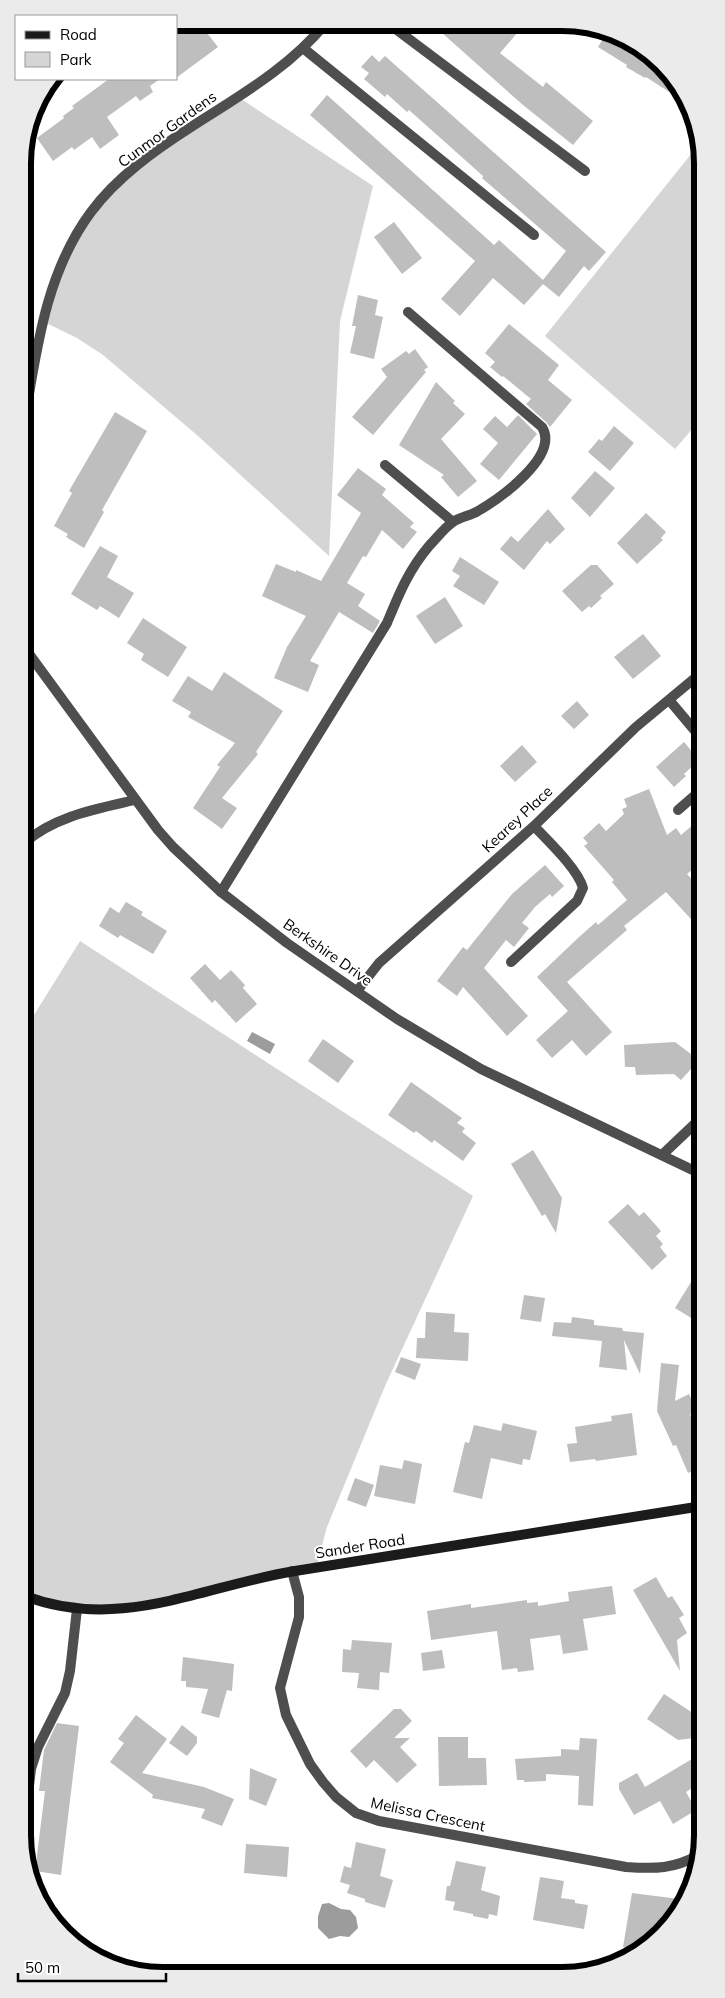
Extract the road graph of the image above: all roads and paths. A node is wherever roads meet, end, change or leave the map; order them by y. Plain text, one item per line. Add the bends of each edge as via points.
1 (399, 31) edge
2 (318, 32) edge
3 (303, 48) junction
4 (585, 171) dead end
5 (534, 235) dead end
6 (408, 312) dead end
7 (32, 382) edge
8 (386, 465) dead end
9 (453, 522) junction
10 (32, 658) edge
11 (694, 679) edge
12 (670, 701) junction
13 (694, 729) edge
14 (694, 796) edge
15 (135, 800) junction
16 (678, 810) dead end
17 (534, 826) junction
18 (32, 837) edge
19 (221, 892) junction
20 (511, 962) dead end
21 (357, 991) junction
22 (693, 1125) edge
23 (662, 1155) junction
24 (693, 1170) edge
25 (693, 1507) edge
26 (292, 1571) junction
27 (31, 1598) edge
28 (77, 1609) junction
29 (31, 1769) edge
30 (691, 1859) edge

1 - 4 street
2 - 3 street, Cunmor Gardens
3 - 5 street
3 - 7 street, Cunmor Gardens via 271,76 135,167 92,210 77,232 52,287
6 - 9 street via 542,427 546,434 535,463 501,498
8 - 9 street
9 - 19 street via 407,576 387,623
10 - 15 street, Berkshire Drive
11 - 12 street, Kearey Place
12 - 13 street
12 - 17 street, Kearey Place via 636,727
14 - 16 street
15 - 18 street via 73,815
15 - 19 street, Berkshire Drive via 173,847
17 - 20 street via 580,879 583,888 577,901
17 - 21 street, Kearey Place via 379,963
19 - 21 street, Berkshire Drive
21 - 23 street, Berkshire Drive via 481,1069
22 - 23 street
23 - 24 street, Berkshire Drive
25 - 26 main road, Sander Road
26 - 28 main road, Sander Road via 166,1602 102,1611
26 - 30 street, Melissa Crescent via 299,1598 299,1617 282,1682 282,1702 310,1764 336,1797 356,1813 379,1821 626,1867 654,1869
27 - 28 main road, Sander Road
28 - 29 street via 67,1686

